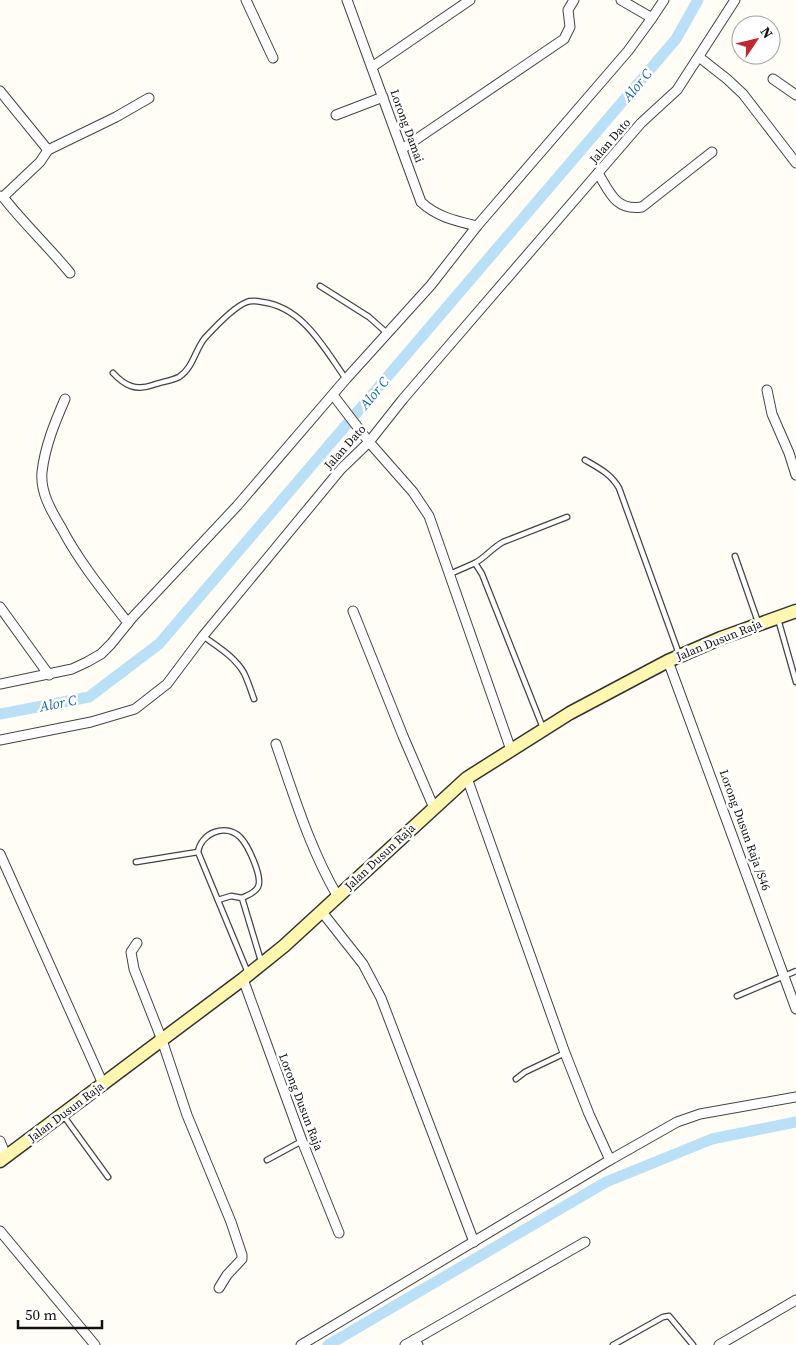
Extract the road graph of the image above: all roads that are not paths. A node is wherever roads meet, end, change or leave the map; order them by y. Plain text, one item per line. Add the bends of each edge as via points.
1 (246, 0) edge
2 (347, 0) edge
3 (470, 0) edge
4 (574, 0) edge
5 (621, 0) edge
6 (664, 0) edge
7 (736, 0) edge
8 (652, 18) junction
9 (699, 57) junction
10 (273, 58) dead end
11 (372, 66) junction
12 (772, 79) dead end
13 (0, 91) edge
14 (796, 95) edge
15 (383, 97) junction
16 (149, 98) dead end
17 (336, 115) dead end
18 (402, 149) junction
19 (48, 150) junction
20 (712, 152) dead end
21 (796, 163) edge
22 (598, 173) junction
23 (1, 197) edge
24 (478, 226) junction
25 (70, 273) dead end
26 (320, 286) dead end
27 (388, 334) junction
28 (113, 373) dead end
29 (346, 379) junction
30 (767, 390) dead end
31 (335, 397) junction
32 (65, 399) dead end
33 (368, 440) junction
34 (585, 460) dead end
35 (796, 475) edge
36 (567, 518) dead end
37 (735, 556) dead end
38 (475, 562) junction
39 (448, 574) junction
40 (0, 607) edge
41 (353, 611) dead end
42 (796, 612) edge
43 (777, 617) junction
44 (128, 623) junction
45 (759, 624) junction
46 (203, 636) junction
47 (674, 658) junction
48 (49, 675) junction
49 (796, 682) edge
50 (0, 684) edge
51 (254, 700) dead end
52 (544, 730) junction
53 (0, 740) edge
54 (276, 744) dead end
55 (511, 750) junction
56 (467, 778) junction
57 (434, 808) junction
58 (198, 852) junction
59 (0, 854) edge
60 (136, 862) dead end
61 (338, 897) junction
62 (242, 898) junction
63 (218, 900) junction
64 (322, 912) junction
65 (137, 943) dead end
66 (262, 964) junction
67 (796, 971) edge
68 (246, 977) junction
69 (785, 977) junction
70 (737, 996) dead end
71 (796, 1009) edge
72 (162, 1040) junction
73 (565, 1053) junction
74 (516, 1079) dead end
75 (103, 1084) junction
76 (796, 1097) edge
77 (63, 1114) junction
78 (0, 1141) edge
79 (302, 1141) junction
80 (3, 1159) edge
81 (267, 1160) dead end
82 (610, 1160) junction
83 (108, 1177) dead end
84 (0, 1231) edge
85 (339, 1233) dead end
86 (474, 1242) junction
87 (585, 1242) dead end
88 (220, 1288) dead end
89 (796, 1300) edge
90 (416, 1342) edge
91 (95, 1345) edge
92 (301, 1345) edge
93 (405, 1345) edge
94 (613, 1345) edge
95 (692, 1345) edge
96 (719, 1345) edge

1 - 10 street
2 - 11 street, Lorong Damai
3 - 11 street
4 - 18 street via 568,10 570,27 564,39
5 - 8 street
6 - 8 street
7 - 9 street, Jalan Dato
8 - 24 street via 628,51
9 - 21 street via 744,94
9 - 22 street, Jalan Dato via 677,90 641,123
11 - 15 street, Lorong Damai
12 - 14 street
13 - 19 street
15 - 17 street
15 - 18 street, Lorong Damai
16 - 19 street
18 - 24 street, Lorong Damai via 421,202 445,218
19 - 23 street via 40,162
20 - 22 street via 637,208 623,206 612,196
22 - 33 street, Jalan Dato
23 - 25 street
24 - 27 street
26 - 27 lane
27 - 29 street
28 - 29 lane via 122,382 141,389 180,376 204,340 238,306 249,300 274,304 292,313 320,341
29 - 31 street
30 - 35 street via 772,414
31 - 33 street
31 - 44 street
32 - 44 street via 46,451 42,474 45,494 51,513 72,548
33 - 39 street via 413,492 429,516
33 - 46 street, Jalan Dato
34 - 47 lane via 607,473 619,488
36 - 38 lane via 503,542 485,558
37 - 45 lane
38 - 39 lane
38 - 52 lane
39 - 55 street
40 - 48 street
41 - 57 street
42 - 43 main road, Jalan Dusun Raja
43 - 45 main road, Jalan Dusun Raja
43 - 49 lane
44 - 48 street via 101,654 72,669
45 - 47 main road, Jalan Dusun Raja
46 - 51 lane via 228,655 245,674
46 - 53 street, Jalan Dato via 167,684 135,709 91,722
47 - 52 main road, Jalan Dusun Raja
47 - 69 street, Lorong Dusun Raja /S46
48 - 50 street
52 - 55 main road, Jalan Dusun Raja
54 - 61 street via 317,860
55 - 56 main road, Jalan Dusun Raja
56 - 57 main road, Jalan Dusun Raja
56 - 73 street
57 - 61 main road, Jalan Dusun Raja
58 - 60 lane
58 - 62 lane via 202,840 214,831 230,832 240,837 254,863 259,883 256,890
58 - 63 lane
59 - 75 street
61 - 64 main road, Jalan Dusun Raja
62 - 63 lane via 231,896
62 - 66 lane
63 - 68 lane
64 - 66 main road, Jalan Dusun Raja
64 - 86 street via 363,964 381,998
65 - 72 street via 131,952 134,969
66 - 68 main road, Jalan Dusun Raja
67 - 69 lane
68 - 72 main road, Jalan Dusun Raja
68 - 79 street, Lorong Dusun Raja
69 - 70 lane
69 - 71 street, Lorong Dusun Raja /S46
72 - 75 main road, Jalan Dusun Raja
72 - 88 street via 187,1116 242,1255
73 - 74 lane
73 - 82 street
75 - 77 main road, Jalan Dusun Raja
76 - 82 street via 700,1114 677,1122
77 - 80 main road, Jalan Dusun Raja
77 - 83 lane
78 - 80 street
79 - 81 lane
79 - 85 street, Lorong Dusun Raja
82 - 86 street
84 - 91 street
86 - 92 street
87 - 90 street
89 - 96 street
90 - 93 street
94 - 95 lane via 663,1316 669,1316

